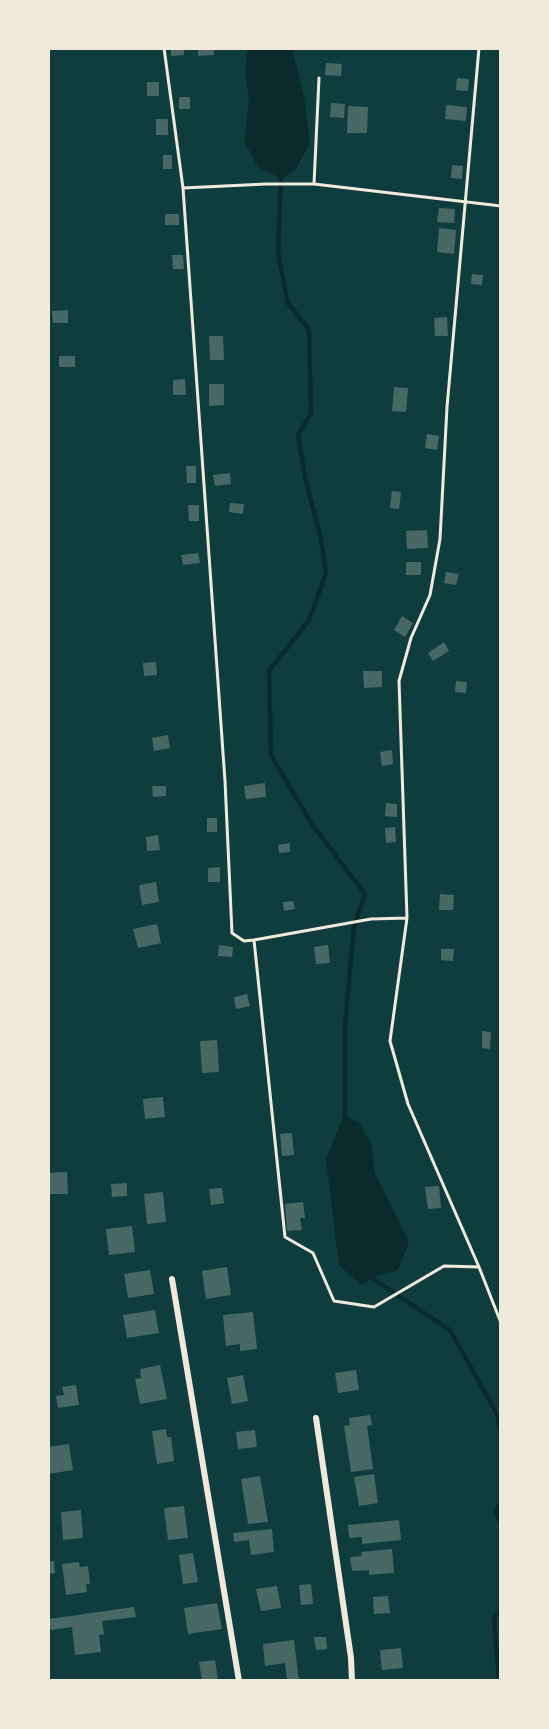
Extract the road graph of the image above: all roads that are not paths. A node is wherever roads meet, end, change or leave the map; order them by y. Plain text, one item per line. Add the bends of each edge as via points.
1 (164, 48) edge
2 (479, 48) edge
3 (318, 78) dead end
4 (314, 184) junction
5 (183, 188) junction
6 (465, 202) junction
7 (501, 206) edge
8 (407, 918) junction
9 (254, 940) junction
10 (479, 1267) junction
11 (172, 1279) dead end
12 (501, 1323) edge
13 (316, 1419) dead end
14 (239, 1681) edge
15 (352, 1681) edge

1 - 5 lane
2 - 6 lane
3 - 4 lane
4 - 5 lane
4 - 6 lane
5 - 9 lane via 232,933 244,941
6 - 7 lane
6 - 8 lane via 440,539 430,595 411,638 399,681
8 - 9 lane via 371,919
8 - 10 lane via 390,1041 408,1104
9 - 10 lane via 285,1237 312,1253 334,1301 374,1307 444,1266
10 - 12 lane
11 - 14 street
13 - 15 street

